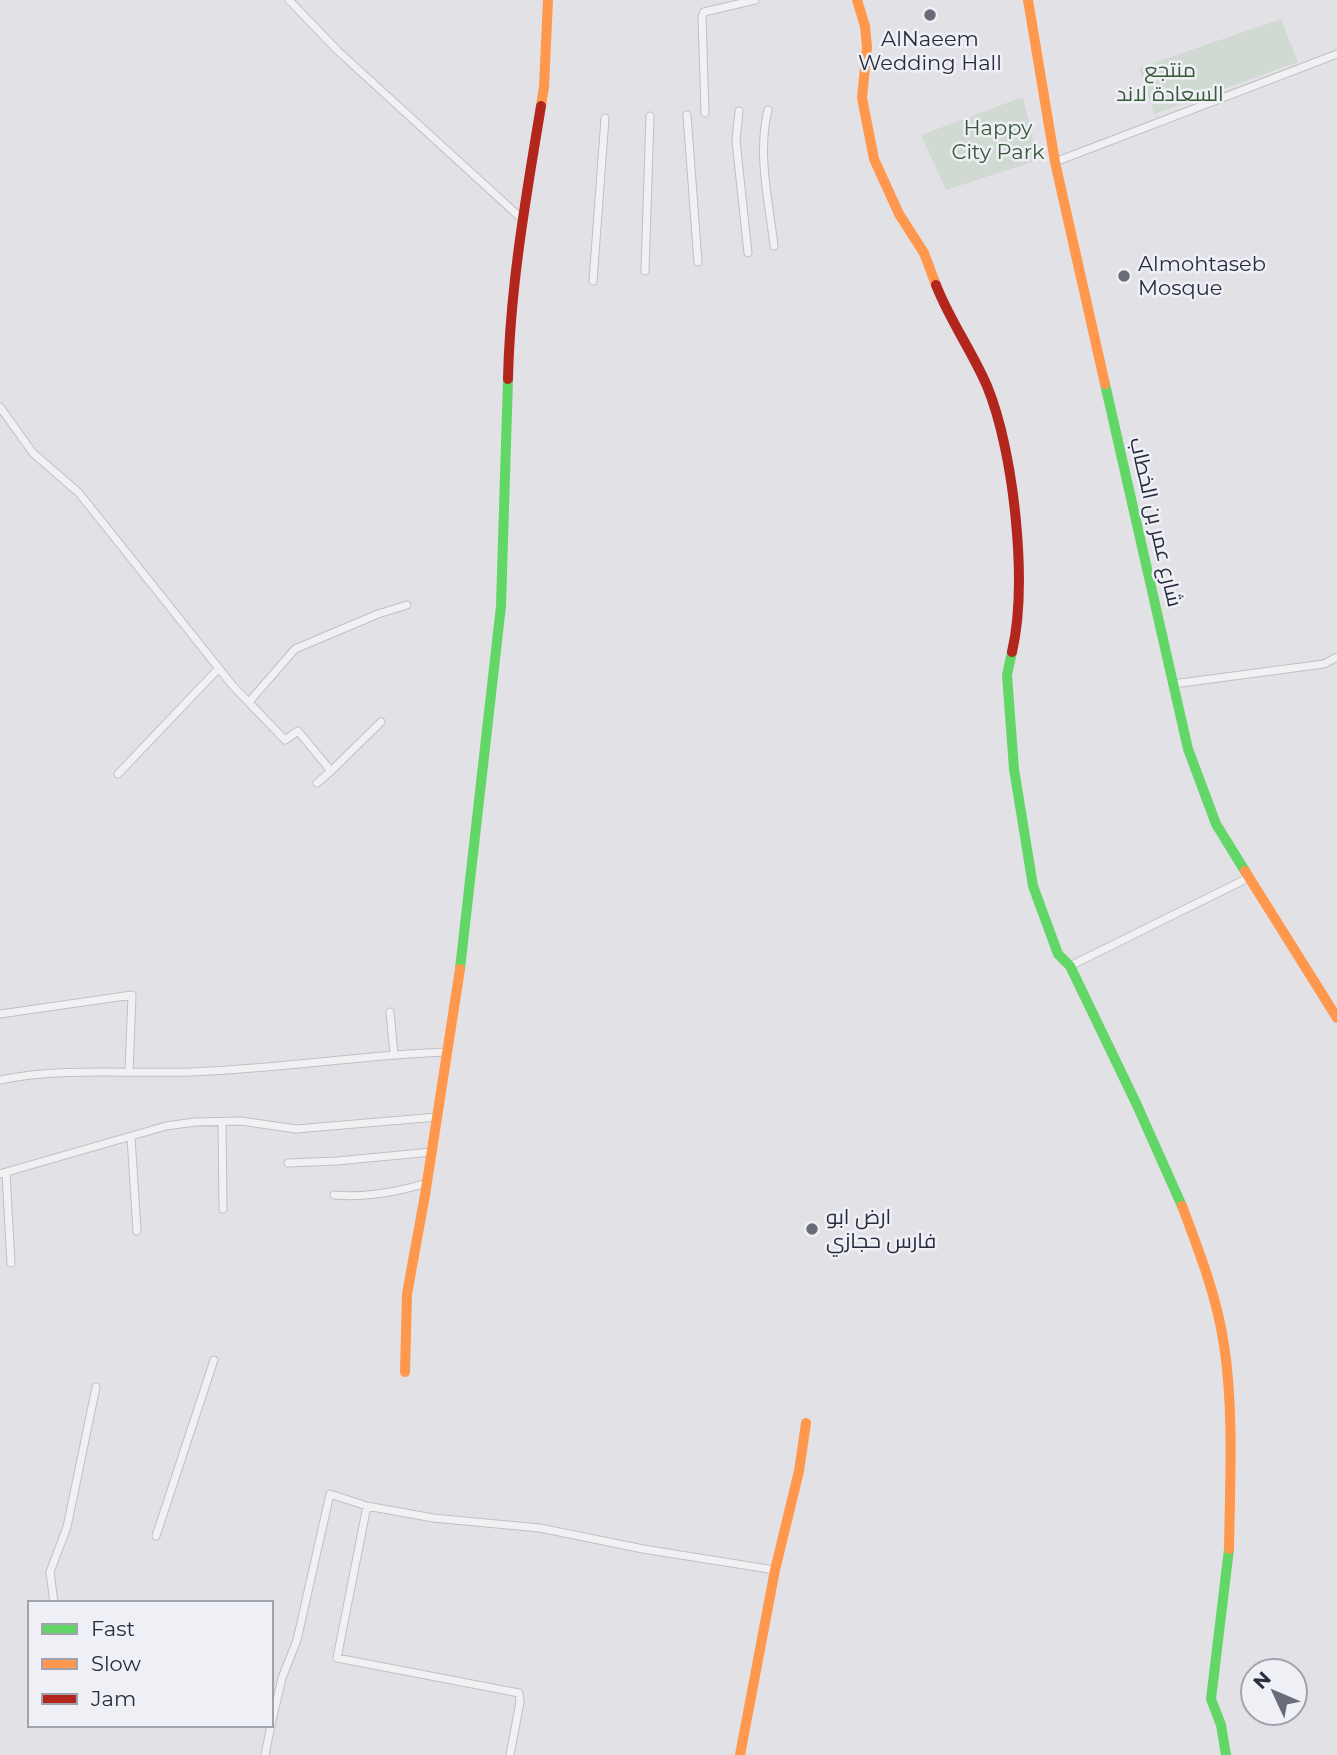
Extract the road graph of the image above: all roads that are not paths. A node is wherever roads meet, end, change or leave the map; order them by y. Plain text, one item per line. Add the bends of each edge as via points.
1 (289, 0) edge
2 (548, 0) edge
3 (755, 0) edge
4 (857, 0) edge
5 (1028, 0) edge
6 (1337, 54) edge
7 (768, 110) dead end
8 (739, 111) dead end
9 (705, 113) dead end
10 (687, 115) dead end
11 (650, 116) dead end
12 (605, 118) dead end
13 (1055, 162) junction
14 (522, 219) junction
15 (774, 246) dead end
16 (748, 253) dead end
17 (698, 262) dead end
18 (645, 271) dead end
19 (593, 281) dead end
20 (0, 407) edge
21 (407, 605) dead end
22 (1337, 657) edge
23 (219, 668) junction
24 (1173, 684) junction
25 (249, 702) junction
26 (381, 722) dead end
27 (331, 771) junction
28 (118, 774) dead end
29 (317, 783) dead end
30 (1248, 878) junction
31 (1070, 966) junction
32 (390, 1012) dead end
33 (0, 1014) edge
34 (1337, 1018) edge
35 (446, 1052) junction
36 (394, 1054) junction
37 (129, 1071) junction
38 (0, 1080) edge
39 (437, 1117) junction
40 (222, 1122) junction
41 (131, 1137) junction
42 (432, 1152) junction
43 (288, 1163) dead end
44 (3, 1173) edge
45 (427, 1183) junction
46 (334, 1195) dead end
47 (223, 1209) dead end
48 (137, 1231) dead end
49 (11, 1263) dead end
50 (214, 1360) dead end
51 (405, 1372) dead end
52 (96, 1387) dead end
53 (806, 1423) dead end
54 (367, 1506) junction
55 (156, 1536) dead end
56 (775, 1570) junction
57 (54, 1601) edge
58 (282, 1678) junction
59 (273, 1682) edge
60 (273, 1716) edge
61 (271, 1727) edge
62 (267, 1754) edge
63 (510, 1755) edge
64 (740, 1755) edge
65 (1226, 1755) edge

1 - 14 street via 338,51
2 - 14 street via 544,87
3 - 9 street via 702,16
4 - 31 street via 866,26 862,98 874,159 987,386 1004,443 1019,584 1007,675 1014,769 1033,886 1058,954
5 - 13 street, شارع عمر بن الخطاب
6 - 13 street
7 - 15 street via 764,154
8 - 16 street via 736,142
10 - 17 street
11 - 18 street
12 - 19 street
13 - 24 street, شارع عمر بن الخطاب
14 - 35 street via 509,332 501,606 463,951
20 - 23 street via 33,453 79,493
21 - 25 street via 295,649
22 - 24 street via 1324,664
23 - 25 street
23 - 28 street
24 - 30 street, شارع عمر بن الخطاب via 1205,798
25 - 27 street via 285,740 298,731
26 - 27 street
27 - 29 street
30 - 31 street
30 - 34 street, شارع عمر بن الخطاب
31 - 65 street via 1158,1149 1193,1234 1224,1345 1230,1439 1228,1527 1211,1699
32 - 36 street
33 - 37 street via 132,995
35 - 36 street
35 - 39 street
36 - 37 street via 192,1072
37 - 38 street
39 - 40 street via 296,1129
39 - 42 street
40 - 41 street via 166,1126
40 - 47 street
41 - 44 street
41 - 48 street
42 - 43 street
42 - 45 street
44 - 49 street
45 - 46 street via 355,1197
45 - 51 street via 407,1294
50 - 55 street
52 - 57 street via 67,1527 50,1572
53 - 56 street
54 - 56 street via 433,1518 540,1528
54 - 58 street via 330,1494 297,1640
54 - 63 street via 337,1658 519,1693
56 - 64 street
58 - 59 street
58 - 60 street
61 - 62 street

